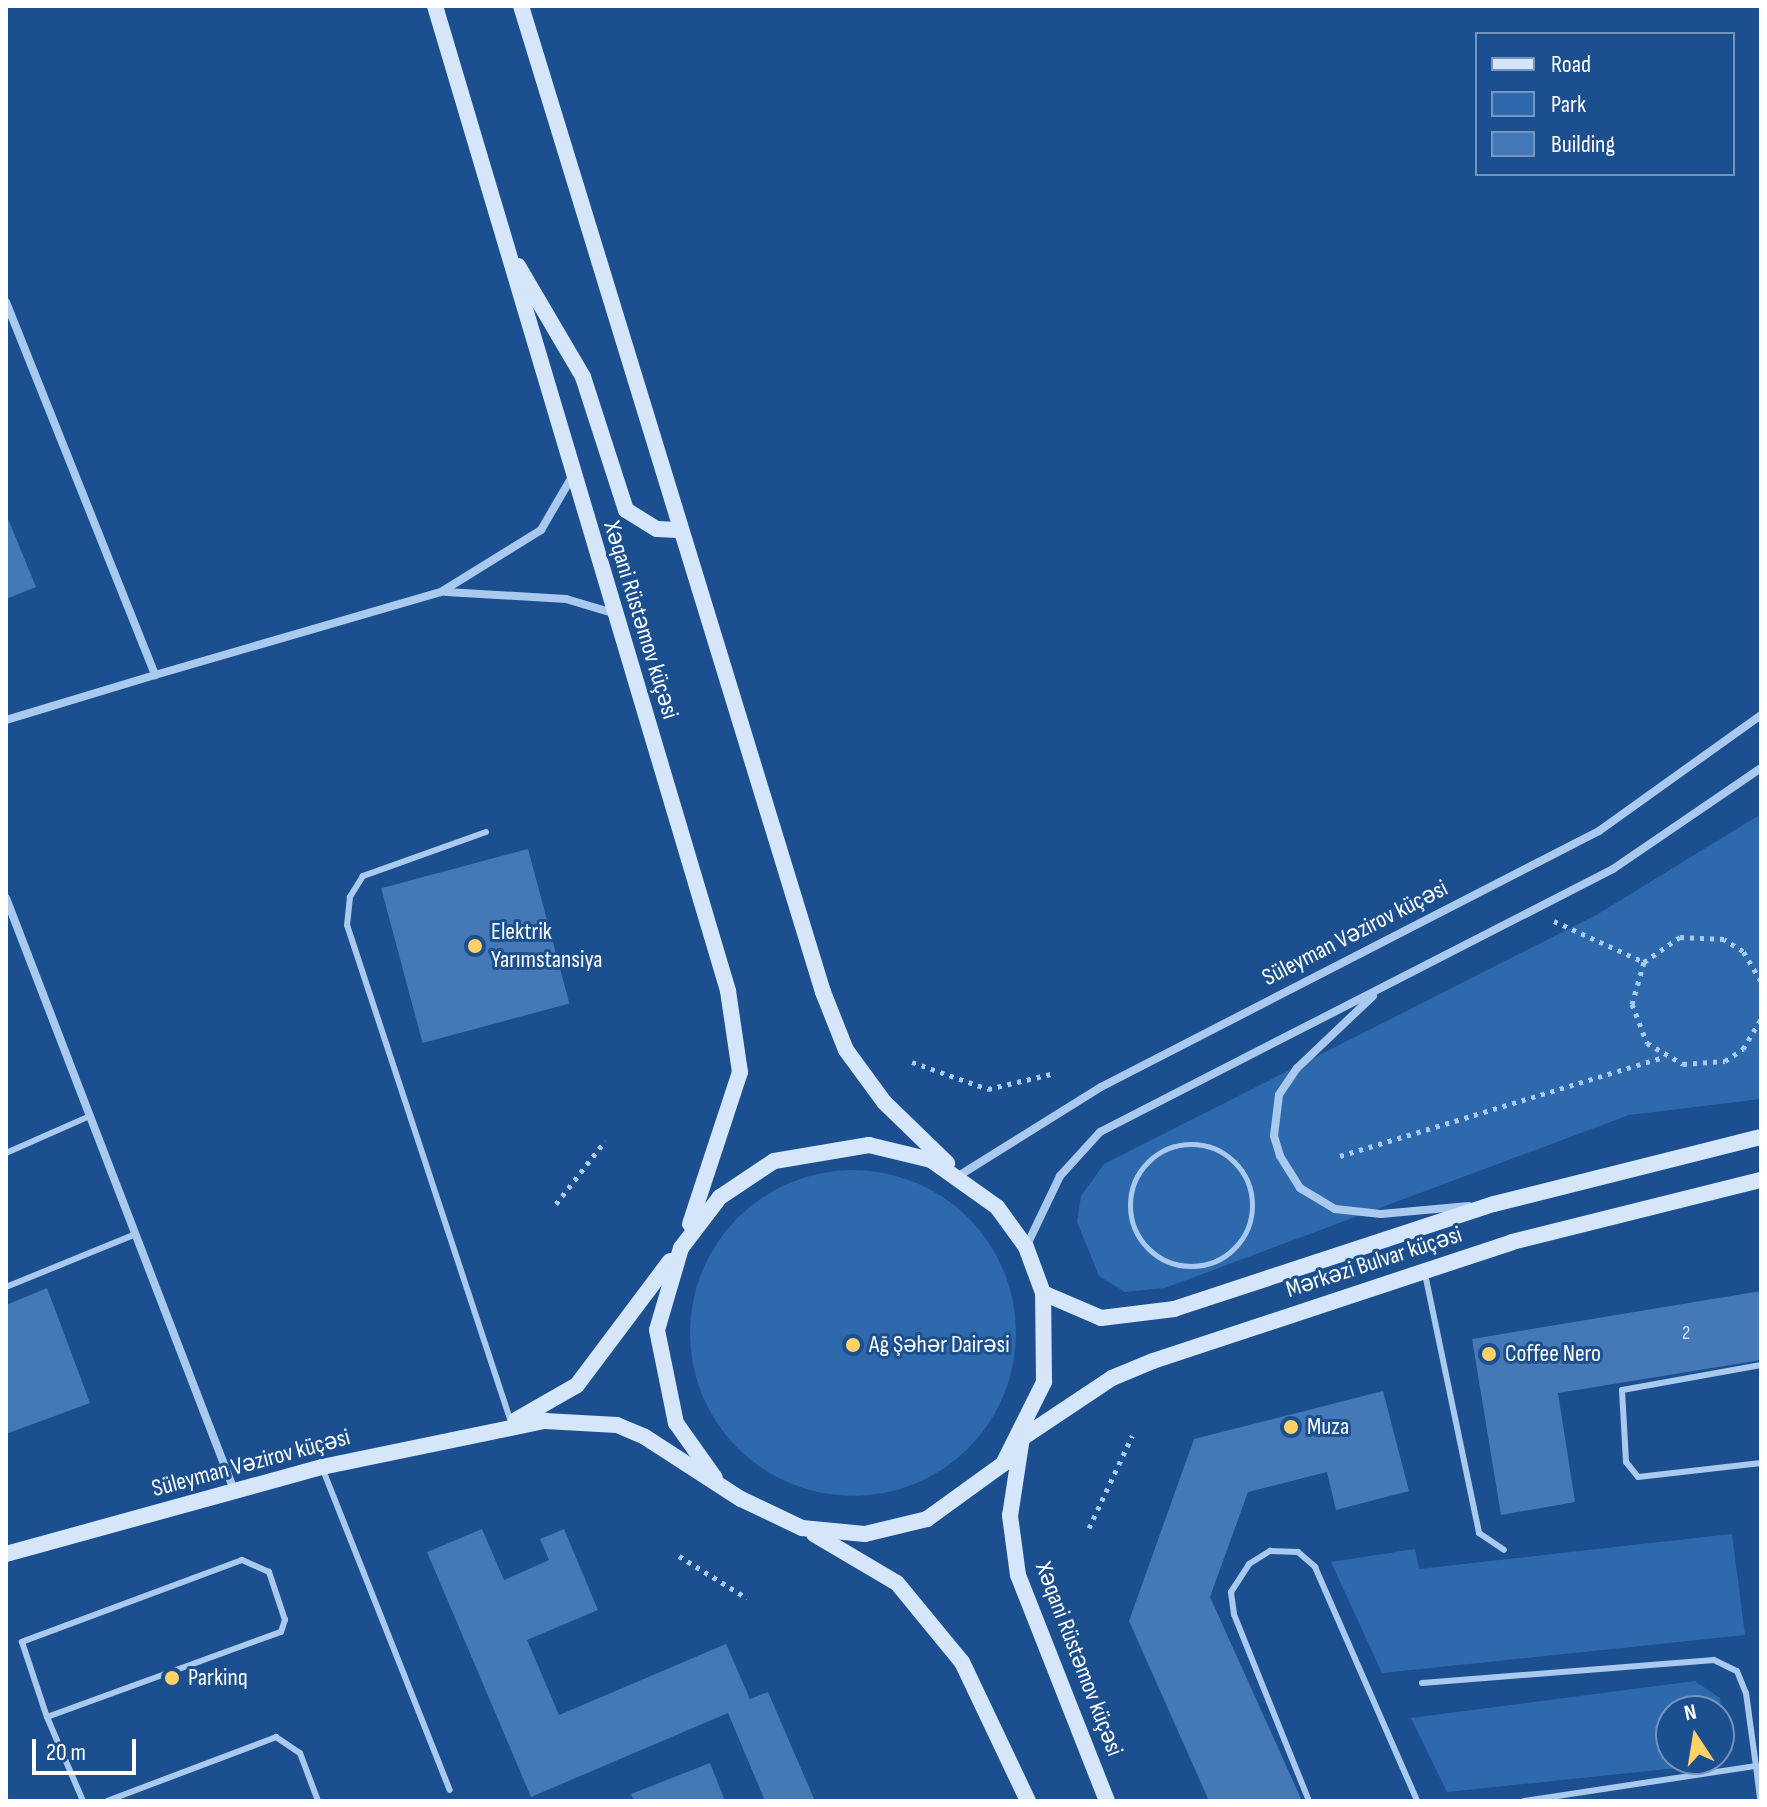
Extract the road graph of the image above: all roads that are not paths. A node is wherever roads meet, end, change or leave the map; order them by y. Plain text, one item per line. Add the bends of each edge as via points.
1 (435, 6) edge
2 (521, 6) edge
3 (505, 244) junction
4 (6, 302) edge
5 (573, 475) junction
6 (678, 530) junction
7 (441, 592) junction
8 (610, 612) junction
9 (155, 675) junction
10 (1761, 715) edge
11 (6, 720) edge
12 (1761, 768) edge
13 (486, 832) dead end
14 (6, 898) edge
15 (1382, 987) junction
16 (90, 1116) junction
17 (1761, 1137) edge
18 (6, 1153) edge
19 (960, 1175) junction
20 (1761, 1180) edge
21 (1494, 1204) junction
22 (136, 1234) junction
23 (1026, 1247) junction
24 (681, 1248) junction
25 (1425, 1271) junction
26 (6, 1287) edge
27 (1043, 1293) junction
28 (1761, 1365) edge
29 (511, 1422) junction
30 (1022, 1438) junction
31 (1761, 1463) edge
32 (322, 1467) junction
33 (715, 1478) junction
34 (234, 1490) junction
35 (802, 1528) junction
36 (1504, 1550) dead end
37 (6, 1554) edge
38 (1422, 1683) dead end
39 (47, 1717) junction
40 (1756, 1766) junction
41 (450, 1790) dead end
42 (83, 1801) edge
43 (107, 1801) edge
44 (318, 1801) edge
45 (1028, 1801) edge
46 (1107, 1801) edge
47 (1309, 1801) edge
48 (1417, 1801) edge
49 (1524, 1801) edge
50 (1760, 1801) edge

1 - 3 main road, Xəqani Rüstəmov küçəsi
2 - 6 main road
3 - 5 main road, Xəqani Rüstəmov küçəsi
3 - 6 main road via 583,377 626,510 657,529
4 - 9 street
5 - 7 street via 541,530
5 - 8 main road, Xəqani Rüstəmov küçəsi
6 - 19 main road via 846,1050 884,1102
7 - 8 street via 488,589
7 - 9 street
8 - 24 main road, Xəqani Rüstəmov küçəsi via 736,1031 740,1072 733,1111
9 - 11 street
10 - 19 street, Süleyman Vəzirov küçəsi via 1599,831 1101,1087
12 - 15 street via 1678,830 1534,912
13 - 29 lane via 363,876 350,897 347,925
14 - 16 street
15 - 21 street via 1330,1032 1279,1095 1274,1136 1280,1156 1300,1188 1344,1211
15 - 23 street via 1100,1132 1060,1176
16 - 18 lane
16 - 22 street
17 - 21 main road, Mərkəzi Bulvar küçəsi
19 - 23 main road via 997,1207
19 - 24 main road via 901,1150 805,1151 745,1177
20 - 25 main road, Mərkəzi Bulvar küçəsi
21 - 27 main road, Mərkəzi Bulvar küçəsi via 1174,1309 1101,1318
22 - 26 lane
22 - 34 street
23 - 27 main road
24 - 29 main road via 577,1385
24 - 33 main road, Xəqani Rüstəmov küçəsi via 661,1301 658,1358 676,1423
25 - 30 main road, Mərkəzi Bulvar küçəsi via 1112,1378
25 - 36 lane via 1479,1533
27 - 30 main road via 1044,1382
28 - 31 lane via 1622,1390 1626,1462 1638,1477
29 - 32 main road, Süleyman Vəzirov küçəsi
29 - 33 main road via 617,1425
30 - 35 main road via 981,1487 927,1519 865,1534
30 - 46 main road, Xəqani Rüstəmov küçəsi via 1010,1516 1018,1575
32 - 34 main road, Süleyman Vəzirov küçəsi
32 - 41 lane
33 - 35 main road via 741,1499
34 - 37 main road, Süleyman Vəzirov küçəsi
35 - 45 main road via 897,1583 962,1662
38 - 40 lane via 1714,1660 1737,1671 1746,1693
39 - 39 lane via 22,1649 29,1636 242,1560 269,1572 285,1620 281,1632
39 - 42 lane
40 - 49 lane
40 - 50 lane
43 - 44 lane via 276,1737 300,1753
47 - 48 lane via 1232,1603 1231,1592 1249,1564 1270,1551 1298,1552 1315,1567

